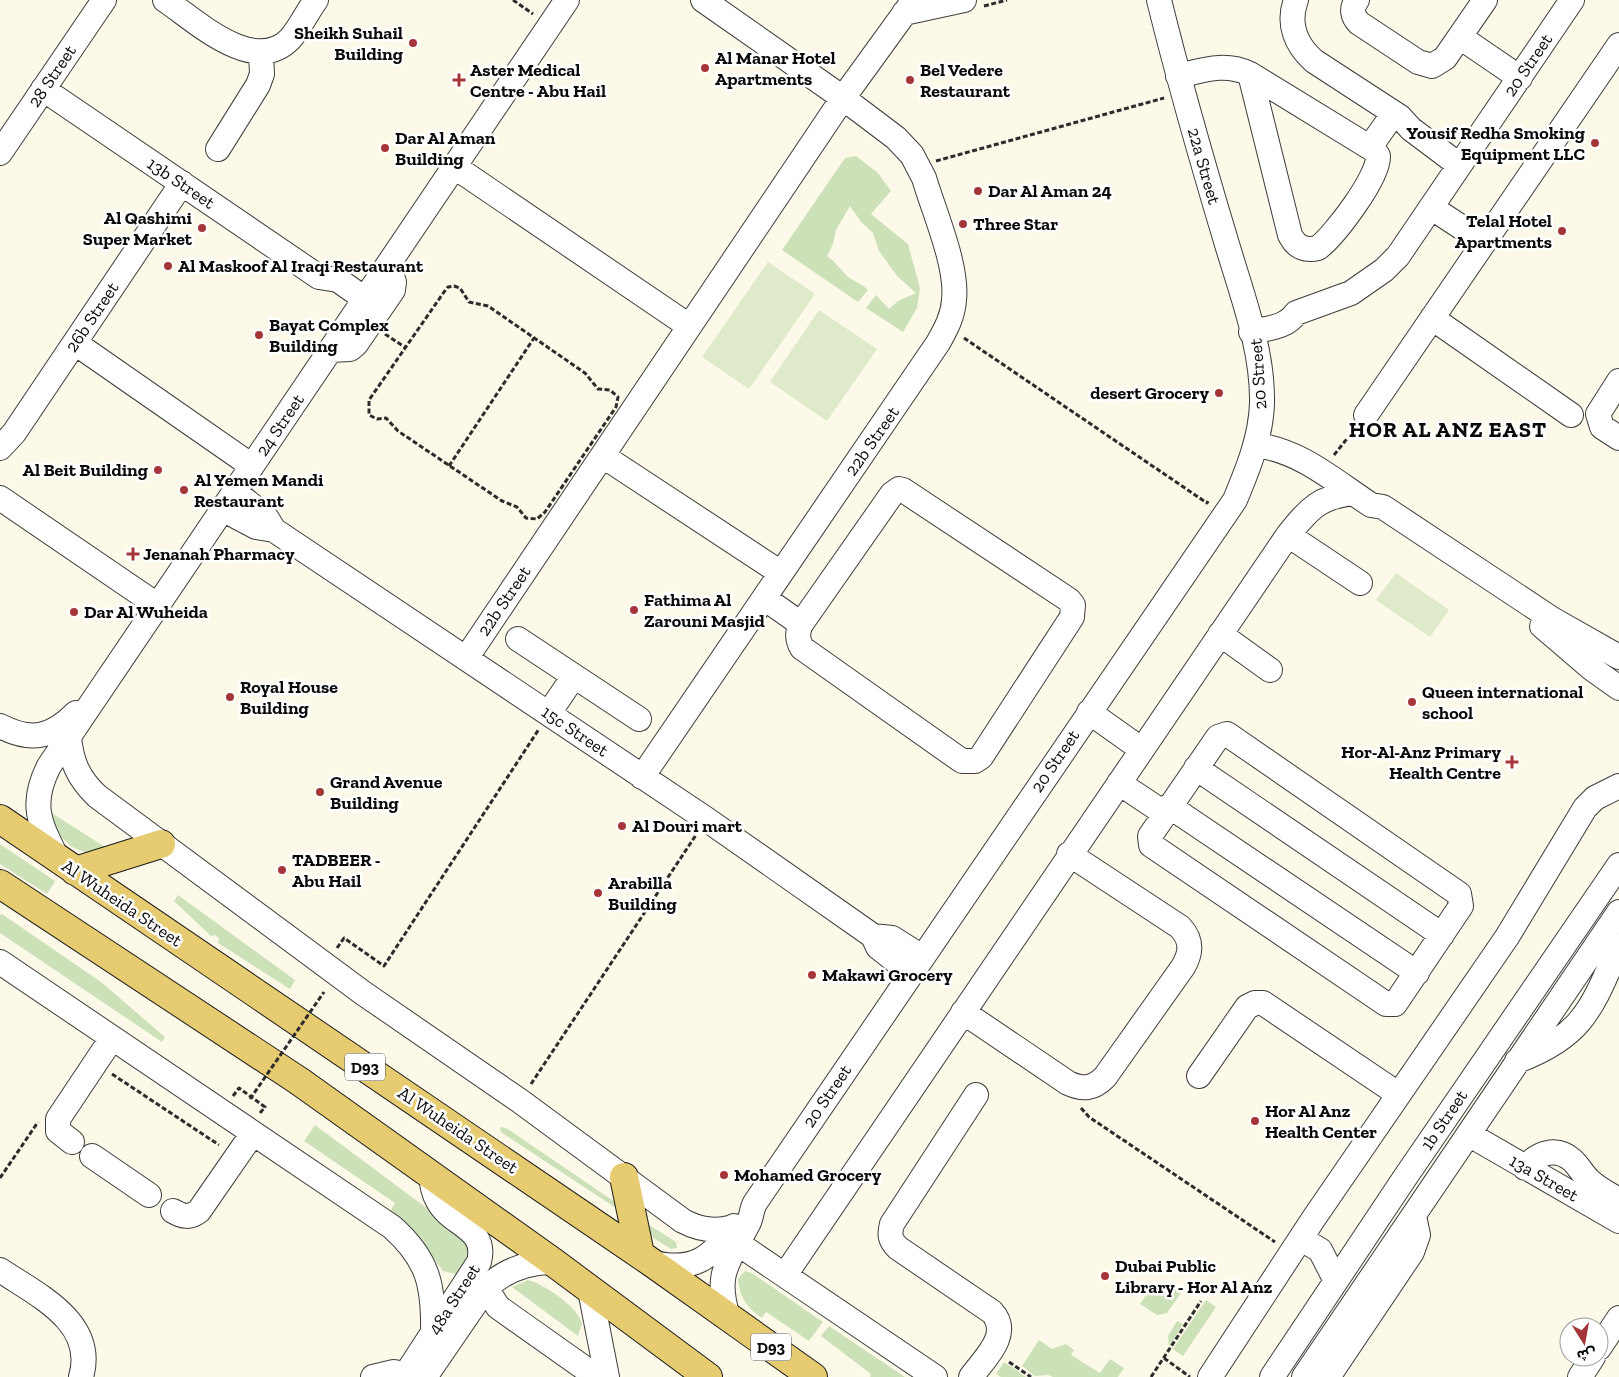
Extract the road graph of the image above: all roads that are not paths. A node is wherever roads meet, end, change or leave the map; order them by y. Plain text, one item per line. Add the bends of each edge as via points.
1 (104, 0) edge
2 (165, 0) edge
3 (316, 0) edge
4 (567, 0) edge
5 (703, 0) edge
6 (964, 0) edge
7 (1159, 0) edge
8 (1296, 0) edge
9 (1357, 0) edge
10 (1485, 0) edge
11 (1572, 0) edge
12 (909, 7) edge
13 (1460, 37) junction
14 (1619, 45) edge
15 (261, 52) junction
16 (1250, 74) junction
17 (1520, 78) junction
18 (1180, 84) junction
19 (43, 89) junction
20 (843, 98) junction
21 (1397, 115) junction
22 (1370, 147) junction
23 (218, 149) dead end
24 (0, 153) edge
25 (1464, 158) junction
26 (454, 167) junction
27 (182, 184) junction
28 (1432, 208) junction
29 (1484, 242) junction
30 (388, 265) junction
31 (360, 307) junction
32 (1432, 318) junction
33 (1249, 323) junction
34 (689, 326) junction
35 (75, 343) junction
36 (330, 350) junction
37 (1619, 381) edge
38 (1366, 415) road end
39 (1571, 415) dead end
40 (1619, 438) edge
41 (1256, 445) junction
42 (0, 448) edge
43 (603, 456) junction
44 (252, 466) junction
45 (0, 498) edge
46 (1362, 499) junction
47 (228, 500) junction
48 (1288, 534) junction
49 (781, 573) junction
50 (1360, 583) dead end
51 (764, 598) junction
52 (157, 605) junction
53 (801, 624) junction
54 (1220, 634) junction
55 (518, 639) dead end
56 (466, 657) junction
57 (1619, 658) edge
58 (1270, 670) dead end
59 (574, 676) junction
60 (1619, 688) edge
61 (96, 695) junction
62 (1088, 712) junction
63 (549, 713) junction
64 (640, 719) dead end
65 (0, 726) edge
66 (69, 736) junction
67 (1141, 748) junction
68 (1196, 768) junction
69 (642, 777) junction
70 (1119, 783) junction
71 (1619, 786) edge
72 (1167, 810) junction
73 (0, 820) edge
74 (161, 844) junction
75 (1069, 854) junction
76 (1619, 865) edge
77 (67, 866) junction
78 (0, 884) edge
79 (1619, 912) edge
80 (1442, 935) junction
81 (1619, 946) edge
82 (0, 962) edge
83 (917, 965) junction
84 (1416, 973) junction
85 (1611, 987) edge
86 (963, 1012) junction
87 (112, 1038) junction
88 (1517, 1061) junction
89 (1199, 1076) dead end
90 (1398, 1094) junction
91 (976, 1095) dead end
92 (248, 1117) junction
93 (1470, 1135) junction
94 (72, 1142) dead end
95 (92, 1156) dead end
96 (1525, 1168) junction
97 (431, 1174) junction
98 (624, 1177) junction
99 (149, 1194) dead end
100 (1619, 1200) edge
101 (173, 1211) dead end
102 (1414, 1216) junction
103 (1619, 1221) edge
104 (735, 1235) junction
105 (1304, 1247) junction
106 (1356, 1250) junction
107 (646, 1258) junction
108 (422, 1261) junction
109 (553, 1262) junction
110 (0, 1270) edge
111 (785, 1276) junction
112 (1336, 1281) junction
113 (478, 1282) junction
114 (590, 1290) junction
115 (728, 1318) junction
116 (1619, 1318) edge
117 (433, 1333) junction
118 (1609, 1333) edge
119 (412, 1376) edge
120 (81, 1377) edge
121 (373, 1377) edge
122 (597, 1377) edge
123 (606, 1377) edge
124 (708, 1377) edge
125 (813, 1377) edge
126 (935, 1377) edge
127 (971, 1377) edge
128 (1210, 1377) edge
129 (1272, 1377) edge
130 (1304, 1377) edge
131 (1328, 1377) edge

1 - 19 street, 28 Street
2 - 15 street via 234,46
3 - 15 street via 290,38 272,50
4 - 26 street, 24 Street
5 - 20 street
6 - 12 street
7 - 18 street, 22a Street
8 - 21 street via 1293,28 1304,52
9 - 13 street via 1353,14 1359,23 1424,65 1439,63
10 - 13 street
11 - 17 street, 20 Street
12 - 20 street, 22b Street
13 - 17 street
14 - 29 street
15 - 23 street via 262,74 258,85
16 - 18 street via 1225,66
16 - 22 street
16 - 22 street via 1290,235 1301,248 1318,248 1344,220 1378,163 1378,156
17 - 25 street, 20 Street
18 - 33 street, 22a Street
19 - 24 street, 28 Street
19 - 27 street, 13b Street
20 - 34 street, 22b Street
20 - 49 street, 22b Street via 896,138 919,166 954,276 954,302 947,327
21 - 22 street
21 - 25 street via 1411,129
25 - 28 street, 20 Street
26 - 30 street, 24 Street
26 - 34 street
27 - 31 street, 13b Street via 319,277 338,280
27 - 35 street, 26b Street
28 - 29 street
28 - 33 street, 20 Street via 1398,256 1369,282 1296,313 1282,326
29 - 32 street
30 - 31 street, 24 Street
30 - 36 street via 394,282 393,290 356,344 350,349
31 - 36 street, 24 Street
32 - 38 street
32 - 39 street
33 - 41 street, 20 Street via 1261,382
34 - 43 street, 22b Street
35 - 42 street, 26b Street via 14,433
35 - 44 street
36 - 44 street, 24 Street
37 - 40 street via 1598,414 1602,427
41 - 46 street via 1286,451
41 - 62 street, 20 Street via 1235,500
43 - 49 street
43 - 56 street, 22b Street
44 - 47 street, 24 Street
45 - 52 street
46 - 48 street via 1336,495 1323,500 1311,508
46 - 57 street via 1383,507 1511,592
46 - 60 street via 1380,520 1527,616
47 - 52 street, 24 Street
47 - 56 street, 15c Street via 266,517 274,530
48 - 50 street
48 - 54 street
49 - 51 street, 22b Street
51 - 53 street
51 - 69 street, 22b Street
52 - 61 street, 24 Street
53 - 53 street via 798,636 802,648 968,763 981,757 1074,611 1069,600 899,489 892,494
54 - 58 street
54 - 67 street
55 - 59 street
56 - 63 street, 15c Street
59 - 63 street
59 - 64 street
61 - 65 street via 64,726 48,733 24,736
61 - 66 street, 24 Street
62 - 67 street
62 - 83 street, 20 Street
63 - 69 street, 15c Street
66 - 74 street via 73,761 84,784
66 - 77 street, 24 Street via 41,782 38,797 42,829
67 - 70 street
68 - 72 street
68 - 80 street
68 - 80 street via 1218,737 1232,736 1459,894 1461,906
69 - 83 street, 15c Street via 873,936 878,947
70 - 72 street
70 - 75 street
71 - 90 street via 1595,798 1584,808 1507,937
72 - 84 street
72 - 84 street via 1150,836 1151,845 1386,1004 1395,1004
73 - 77 main road, Al Wuheida Street / D93
74 - 77 main road
74 - 98 street via 363,993
75 - 86 street
75 - 86 street via 1180,927 1190,946 1189,957 1183,967 1105,1077 1088,1088 1068,1083
76 - 106 street, 1b Street
77 - 107 main road, Al Wuheida Street / D93
78 - 97 main road via 300,1080
79 - 88 street, 1b Street
80 - 84 street
81 - 85 street
82 - 87 street
83 - 104 street, 20 Street via 751,1210 750,1220
85 - 88 street via 1562,1039
86 - 111 street
87 - 92 street
87 - 94 street via 57,1122 58,1130
88 - 93 street, 1b Street
89 - 90 street via 1247,1007 1263,1003
90 - 105 street
91 - 127 street via 889,1232 898,1248 998,1319 999,1337
92 - 101 street via 199,1211 184,1217
92 - 108 street via 392,1227
93 - 96 street, 13a Street
93 - 102 street, 1b Street
95 - 99 street
96 - 100 street via 1539,1155 1565,1156 1590,1182
96 - 103 street, 13a Street
97 - 109 main road
97 - 113 street, 48a Street via 438,1202 478,1239 481,1255
98 - 104 street via 692,1226
98 - 107 main road
102 - 130 street, 1b Street
102 - 131 street via 1418,1235 1412,1252
104 - 107 street, 20 Street via 694,1264 680,1266
104 - 111 street
104 - 115 street, 20 Street via 722,1284
105 - 106 street
105 - 112 street
105 - 128 street
106 - 112 street, 1b Street
107 - 115 main road, Al Wuheida Street / D93
108 - 113 street via 444,1276
108 - 117 street via 433,1298
109 - 113 street, 48a Street via 522,1266
109 - 114 main road
110 - 120 street via 60,1310 74,1326 83,1345
111 - 126 street
112 - 129 street, 1b Street
113 - 117 street, 48a Street
113 - 119 street, 48a Street
113 - 122 street via 498,1307
114 - 123 street
114 - 124 main road
115 - 125 main road, Al Wuheida Street / D93
116 - 118 street
117 - 119 street, 48a Street
119 - 121 street via 394,1372

